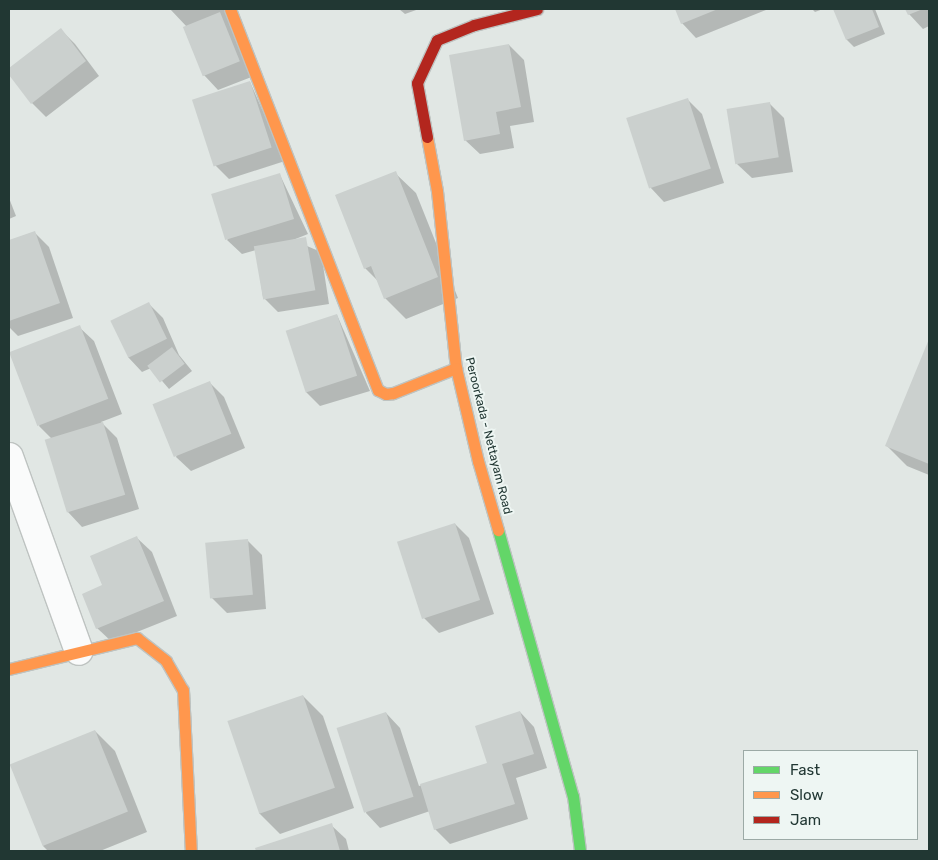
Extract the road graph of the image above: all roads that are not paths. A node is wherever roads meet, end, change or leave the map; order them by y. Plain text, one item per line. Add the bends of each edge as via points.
1 (230, 9) edge
2 (537, 9) edge
3 (456, 368) junction
4 (9, 457) edge
5 (79, 651) junction
6 (9, 669) edge
7 (191, 851) edge
8 (580, 851) edge

1 - 3 street via 378,390 393,393
2 - 3 street, Peroorkada - Nettayam Road via 474,25 437,40 417,83 437,191
3 - 8 street, Peroorkada - Nettayam Road via 478,461 573,796
4 - 5 street
5 - 6 street
5 - 7 street via 136,638 166,662 183,690

